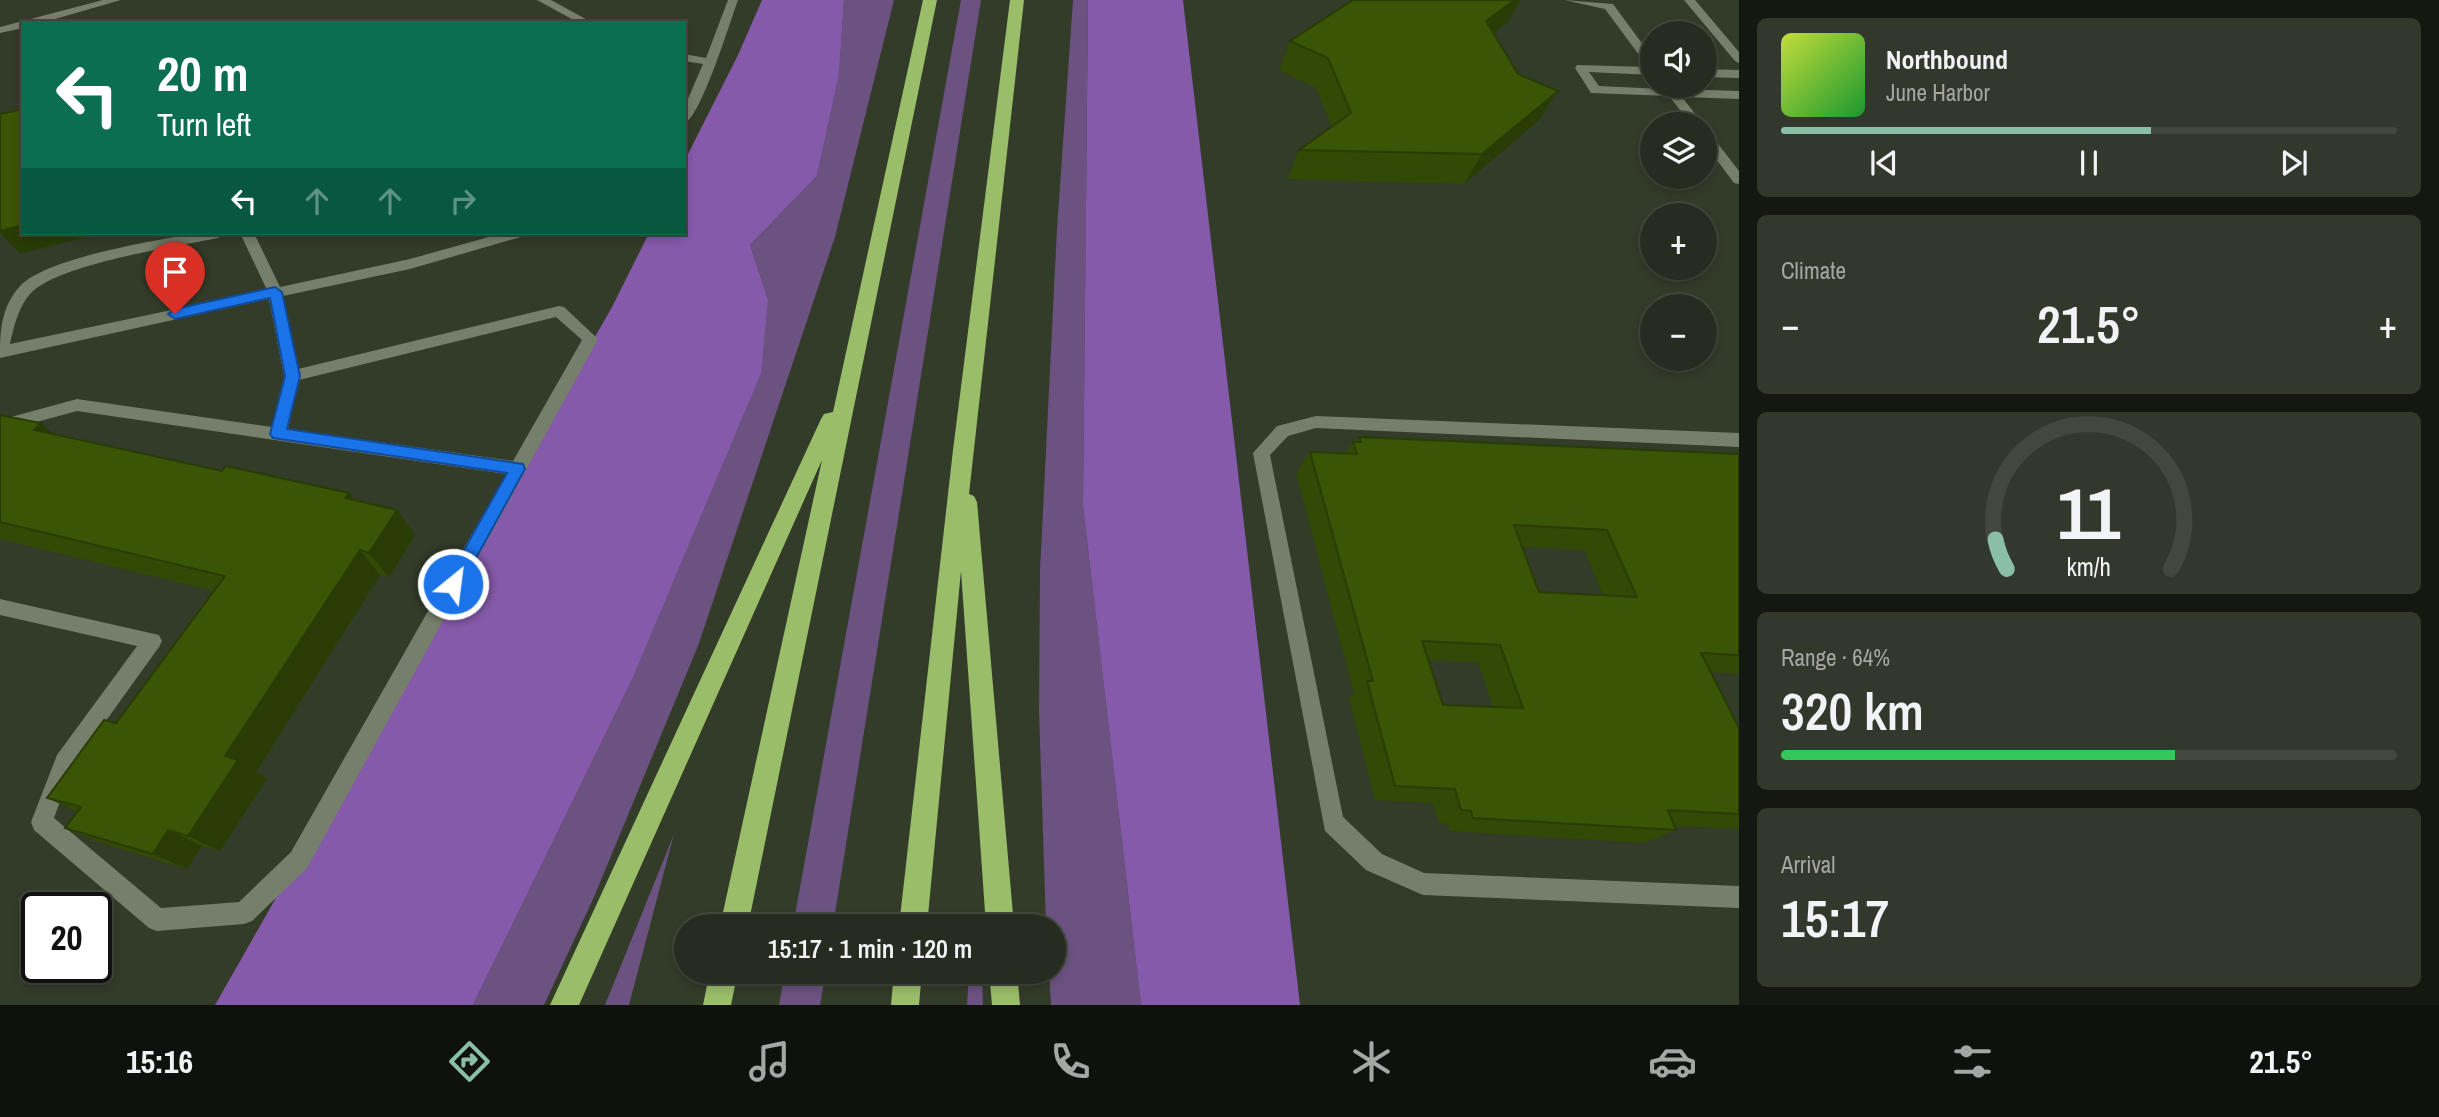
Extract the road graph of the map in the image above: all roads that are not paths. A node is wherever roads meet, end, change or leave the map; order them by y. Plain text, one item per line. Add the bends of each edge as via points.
1 (116, 0) edge
2 (544, 0) edge
3 (733, 0) edge
4 (930, 0) edge
5 (1017, 0) edge
6 (1569, 0) edge
7 (1689, 0) edge
8 (33, 21) edge
9 (584, 21) edge
10 (21, 24) edge
11 (0, 30) edge
12 (1640, 49) edge
13 (686, 57) edge
14 (1739, 59) edge
15 (709, 62) junction
16 (1640, 70) edge
17 (1717, 73) edge
18 (1739, 74) edge
19 (1640, 89) edge
20 (1717, 93) edge
21 (1739, 95) edge
22 (1677, 98) edge
23 (1688, 112) edge
24 (686, 116) edge
25 (1717, 151) edge
26 (1739, 180) edge
27 (210, 235) edge
28 (248, 235) edge
29 (512, 235) edge
30 (275, 292) junction
31 (0, 352) edge
32 (292, 376) junction
33 (847, 386) junction
34 (0, 426) edge
35 (278, 434) junction
36 (1739, 440) edge
37 (963, 450) junction
38 (518, 469) junction
39 (0, 607) edge
40 (1739, 897) edge
41 (737, 914) edge
42 (914, 914) edge
43 (999, 914) edge
44 (721, 984) edge
45 (907, 984) edge
46 (1004, 984) edge
47 (564, 1005) edge
48 (717, 1005) edge
49 (905, 1005) edge
50 (1006, 1005) edge

1 - 8 street
2 - 9 street
3 - 15 street
4 - 33 highway
5 - 37 highway
6 - 12 street via 1609,6
7 - 14 street
10 - 11 street
13 - 15 street
15 - 24 street
16 - 19 street via 1581,68 1595,90
17 - 18 street
20 - 21 street
22 - 23 street
25 - 26 street
27 - 31 street via 59,270 29,286 11,310
28 - 30 street
29 - 30 street via 410,264
30 - 31 street
30 - 32 street
32 - 35 street
32 - 38 street via 559,311 590,339
33 - 41 highway
33 - 47 highway
34 - 35 street via 77,405
35 - 38 street
36 - 40 street via 1316,422 1283,431 1261,453 1333,823 1374,862 1423,884
37 - 42 highway
37 - 43 highway
38 - 39 street via 299,860 244,913 157,920 42,822 64,762 152,641
44 - 48 highway
45 - 49 highway
46 - 50 highway

